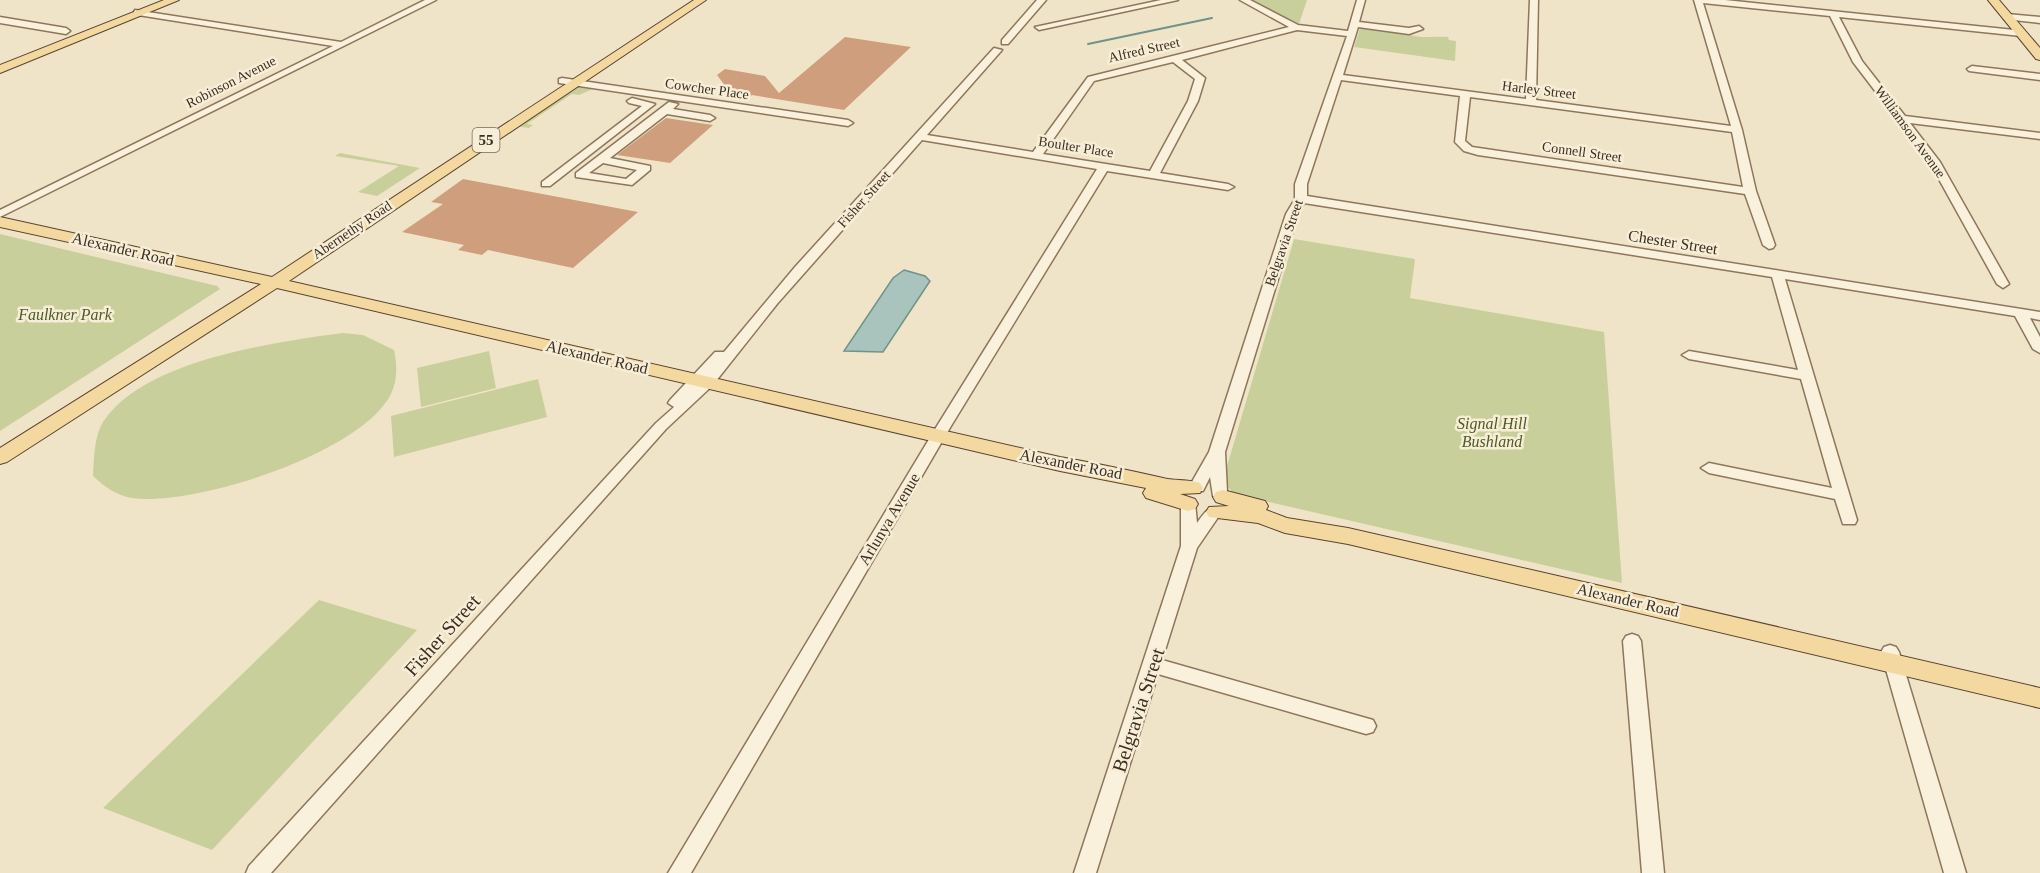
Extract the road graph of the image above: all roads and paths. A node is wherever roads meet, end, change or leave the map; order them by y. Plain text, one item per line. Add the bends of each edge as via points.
1 (169, 0) edge
2 (174, 0) edge
3 (432, 0) edge
4 (687, 0) edge
5 (701, 0) edge
6 (1042, 0) edge
7 (1174, 0) edge
8 (1244, 0) edge
9 (1361, 0) edge
10 (1534, 0) edge
11 (1699, 0) edge
12 (1994, 0) edge
13 (141, 13) junction
14 (1833, 13) junction
15 (2007, 17) junction
16 (0, 20) edge
17 (2040, 20) edge
18 (1039, 27) dead end
19 (1296, 27) junction
20 (1353, 29) junction
21 (66, 31) dead end
22 (1415, 31) dead end
23 (2021, 33) junction
24 (340, 44) junction
25 (1173, 57) junction
26 (2040, 57) edge
27 (0, 69) edge
28 (1972, 69) dead end
29 (1338, 77) junction
30 (2040, 77) edge
31 (567, 82) junction
32 (591, 93) dead end
33 (1465, 94) junction
34 (660, 96) junction
35 (680, 98) junction
36 (1531, 102) junction
37 (650, 104) junction
38 (665, 111) junction
39 (710, 118) dead end
40 (1904, 119) junction
41 (848, 123) dead end
42 (1737, 130) junction
43 (2040, 136) edge
44 (920, 138) junction
45 (1035, 156) junction
46 (601, 159) junction
47 (1104, 167) junction
48 (1153, 175) junction
49 (546, 184) dead end
50 (1228, 187) dead end
51 (1750, 191) junction
52 (44, 193) junction
53 (1301, 199) junction
54 (0, 214) edge
55 (0, 220) edge
56 (0, 228) edge
57 (1769, 245) dead end
58 (1778, 276) junction
59 (2004, 284) dead end
60 (260, 285) junction
61 (2020, 313) junction
62 (2040, 316) edge
63 (2040, 349) edge
64 (1689, 355) dead end
65 (1806, 376) junction
66 (698, 384) junction
67 (937, 439) junction
68 (0, 444) edge
69 (1217, 452) junction
70 (0, 457) edge
71 (1709, 468) dead end
72 (1840, 495) junction
73 (1192, 497) junction
74 (1218, 503) junction
75 (1849, 520) dead end
76 (1190, 546) junction
77 (1632, 641) dead end
78 (1892, 658) junction
79 (1152, 665) junction
80 (2040, 687) edge
81 (2040, 698) edge
82 (1366, 726) dead end
83 (257, 873) edge
84 (679, 873) edge
85 (1085, 873) edge
86 (1653, 873) edge
87 (1954, 873) edge

1 - 13 main road
2 - 13 main road
3 - 24 street, Robinson Avenue
4 - 31 main road, Abernethy Road / 55
5 - 31 main road, Abernethy Road / 55
6 - 44 street, Fisher Street
7 - 18 street
8 - 19 street
9 - 20 street, Belgravia Street
10 - 36 street
11 - 14 street
11 - 42 street
12 - 15 main road
13 - 24 street
13 - 27 main road
14 - 23 street
14 - 40 street, Williamson Avenue via 1858,62
15 - 17 street
15 - 23 main road
16 - 21 street
19 - 20 street
19 - 25 street, Alfred Street
20 - 22 street
20 - 29 street, Belgravia Street
23 - 26 main road
24 - 52 street, Robinson Avenue
25 - 45 street, Alfred Street via 1091,78
25 - 48 street via 1200,78 1193,101
28 - 30 street
29 - 33 street, Harley Street
29 - 53 street, Belgravia Street via 1301,184
31 - 34 street, Cowcher Place
31 - 60 main road, Abernethy Road / 55
32 - 37 street
33 - 36 street, Harley Street
33 - 51 street, Connell Street via 1460,142 1468,149
34 - 35 street, Cowcher Place
34 - 37 street
35 - 38 street
35 - 41 street, Cowcher Place
36 - 42 street, Harley Street
37 - 49 street
38 - 39 street
38 - 46 street
40 - 43 street
40 - 59 street, Williamson Avenue via 1935,162
42 - 51 street
44 - 45 street, Boulter Place
44 - 66 street, Fisher Street
45 - 47 street, Boulter Place
46 - 46 street via 580,175 628,183 646,168
47 - 48 street, Boulter Place
47 - 67 street, Arlunya Avenue
48 - 50 street, Boulter Place
51 - 57 street
52 - 54 street, Robinson Avenue
52 - 55 street, Robinson Avenue
53 - 58 street, Chester Street
53 - 69 street, Belgravia Street via 1292,214
55 - 60 main road, Alexander Road
56 - 60 main road, Alexander Road
58 - 61 street, Chester Street
58 - 65 street
60 - 66 main road, Alexander Road
60 - 68 main road, Abernethy Road / 55
60 - 70 main road, Abernethy Road / 55
61 - 62 street, Chester Street
61 - 63 street
64 - 65 street
65 - 72 street
66 - 67 main road, Alexander Road
66 - 83 street, Fisher Street via 677,414 661,426
67 - 73 main road, Alexander Road via 1142,478
67 - 84 street, Arlunya Avenue
69 - 73 street, Belgravia Street
69 - 74 street, Belgravia Street
71 - 72 street
72 - 75 street
73 - 74 main road, Alexander Road via 1209,487
73 - 76 street, Belgravia Street
74 - 76 street, Belgravia Street
74 - 78 main road, Alexander Road via 1295,528 1348,536
76 - 79 street, Belgravia Street
77 - 86 street
78 - 80 main road, Alexander Road
78 - 81 main road, Alexander Road
78 - 87 street
79 - 82 street
79 - 85 street, Belgravia Street

